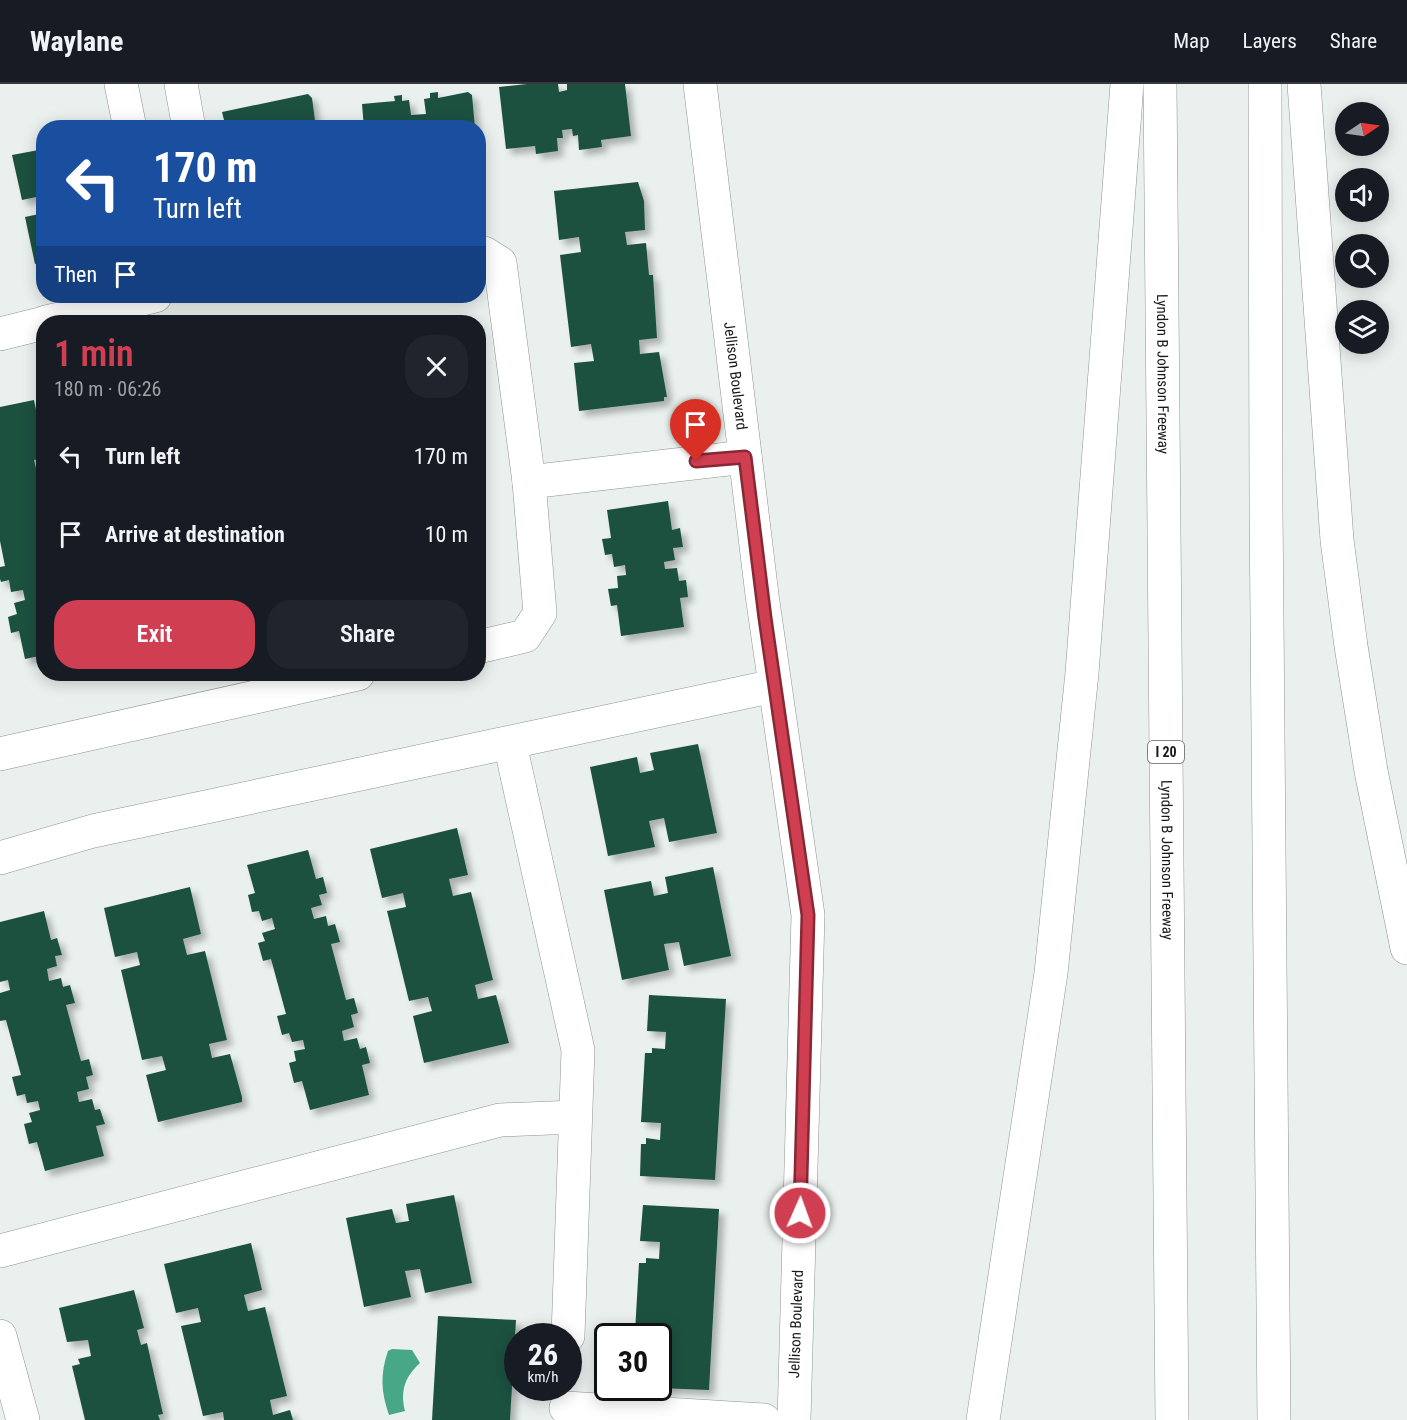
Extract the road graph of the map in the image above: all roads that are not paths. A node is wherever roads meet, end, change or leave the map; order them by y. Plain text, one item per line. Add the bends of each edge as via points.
1 (121, 84) edge
2 (181, 84) edge
3 (700, 84) edge
4 (1127, 84) edge
5 (1160, 84) edge
6 (1265, 84) edge
7 (1304, 84) edge
8 (128, 120) edge
9 (188, 120) edge
10 (486, 255) edge
11 (126, 303) edge
12 (78, 315) edge
13 (36, 325) edge
14 (0, 334) edge
15 (745, 457) junction
16 (530, 482) junction
17 (486, 645) edge
18 (327, 681) edge
19 (774, 686) junction
20 (510, 744) junction
21 (0, 754) edge
22 (0, 858) edge
23 (1407, 948) edge
24 (575, 1117) junction
25 (0, 1251) edge
26 (568, 1323) edge
27 (0, 1336) edge
28 (566, 1405) edge
29 (23, 1420) edge
30 (764, 1420) edge
31 (794, 1420) edge
32 (983, 1420) edge
33 (1172, 1420) edge
34 (1274, 1420) edge

1 - 8 main road
2 - 9 main road
3 - 15 main road, Jellison Boulevard
4 - 32 main road via 1084,650 1051,973
5 - 33 main road, Lyndon B Johnson Freeway / I 20
6 - 34 main road
7 - 23 main road via 1337,540 1371,771
10 - 16 main road via 500,263
11 - 12 main road
13 - 14 main road
15 - 16 main road
15 - 19 main road, Jellison Boulevard
16 - 17 main road via 540,613 525,636
18 - 21 main road
19 - 20 main road
19 - 31 main road, Jellison Boulevard via 808,915
20 - 22 main road via 93,831
20 - 24 main road via 578,1050
24 - 25 main road via 500,1120
24 - 26 main road
27 - 29 main road
28 - 30 main road

